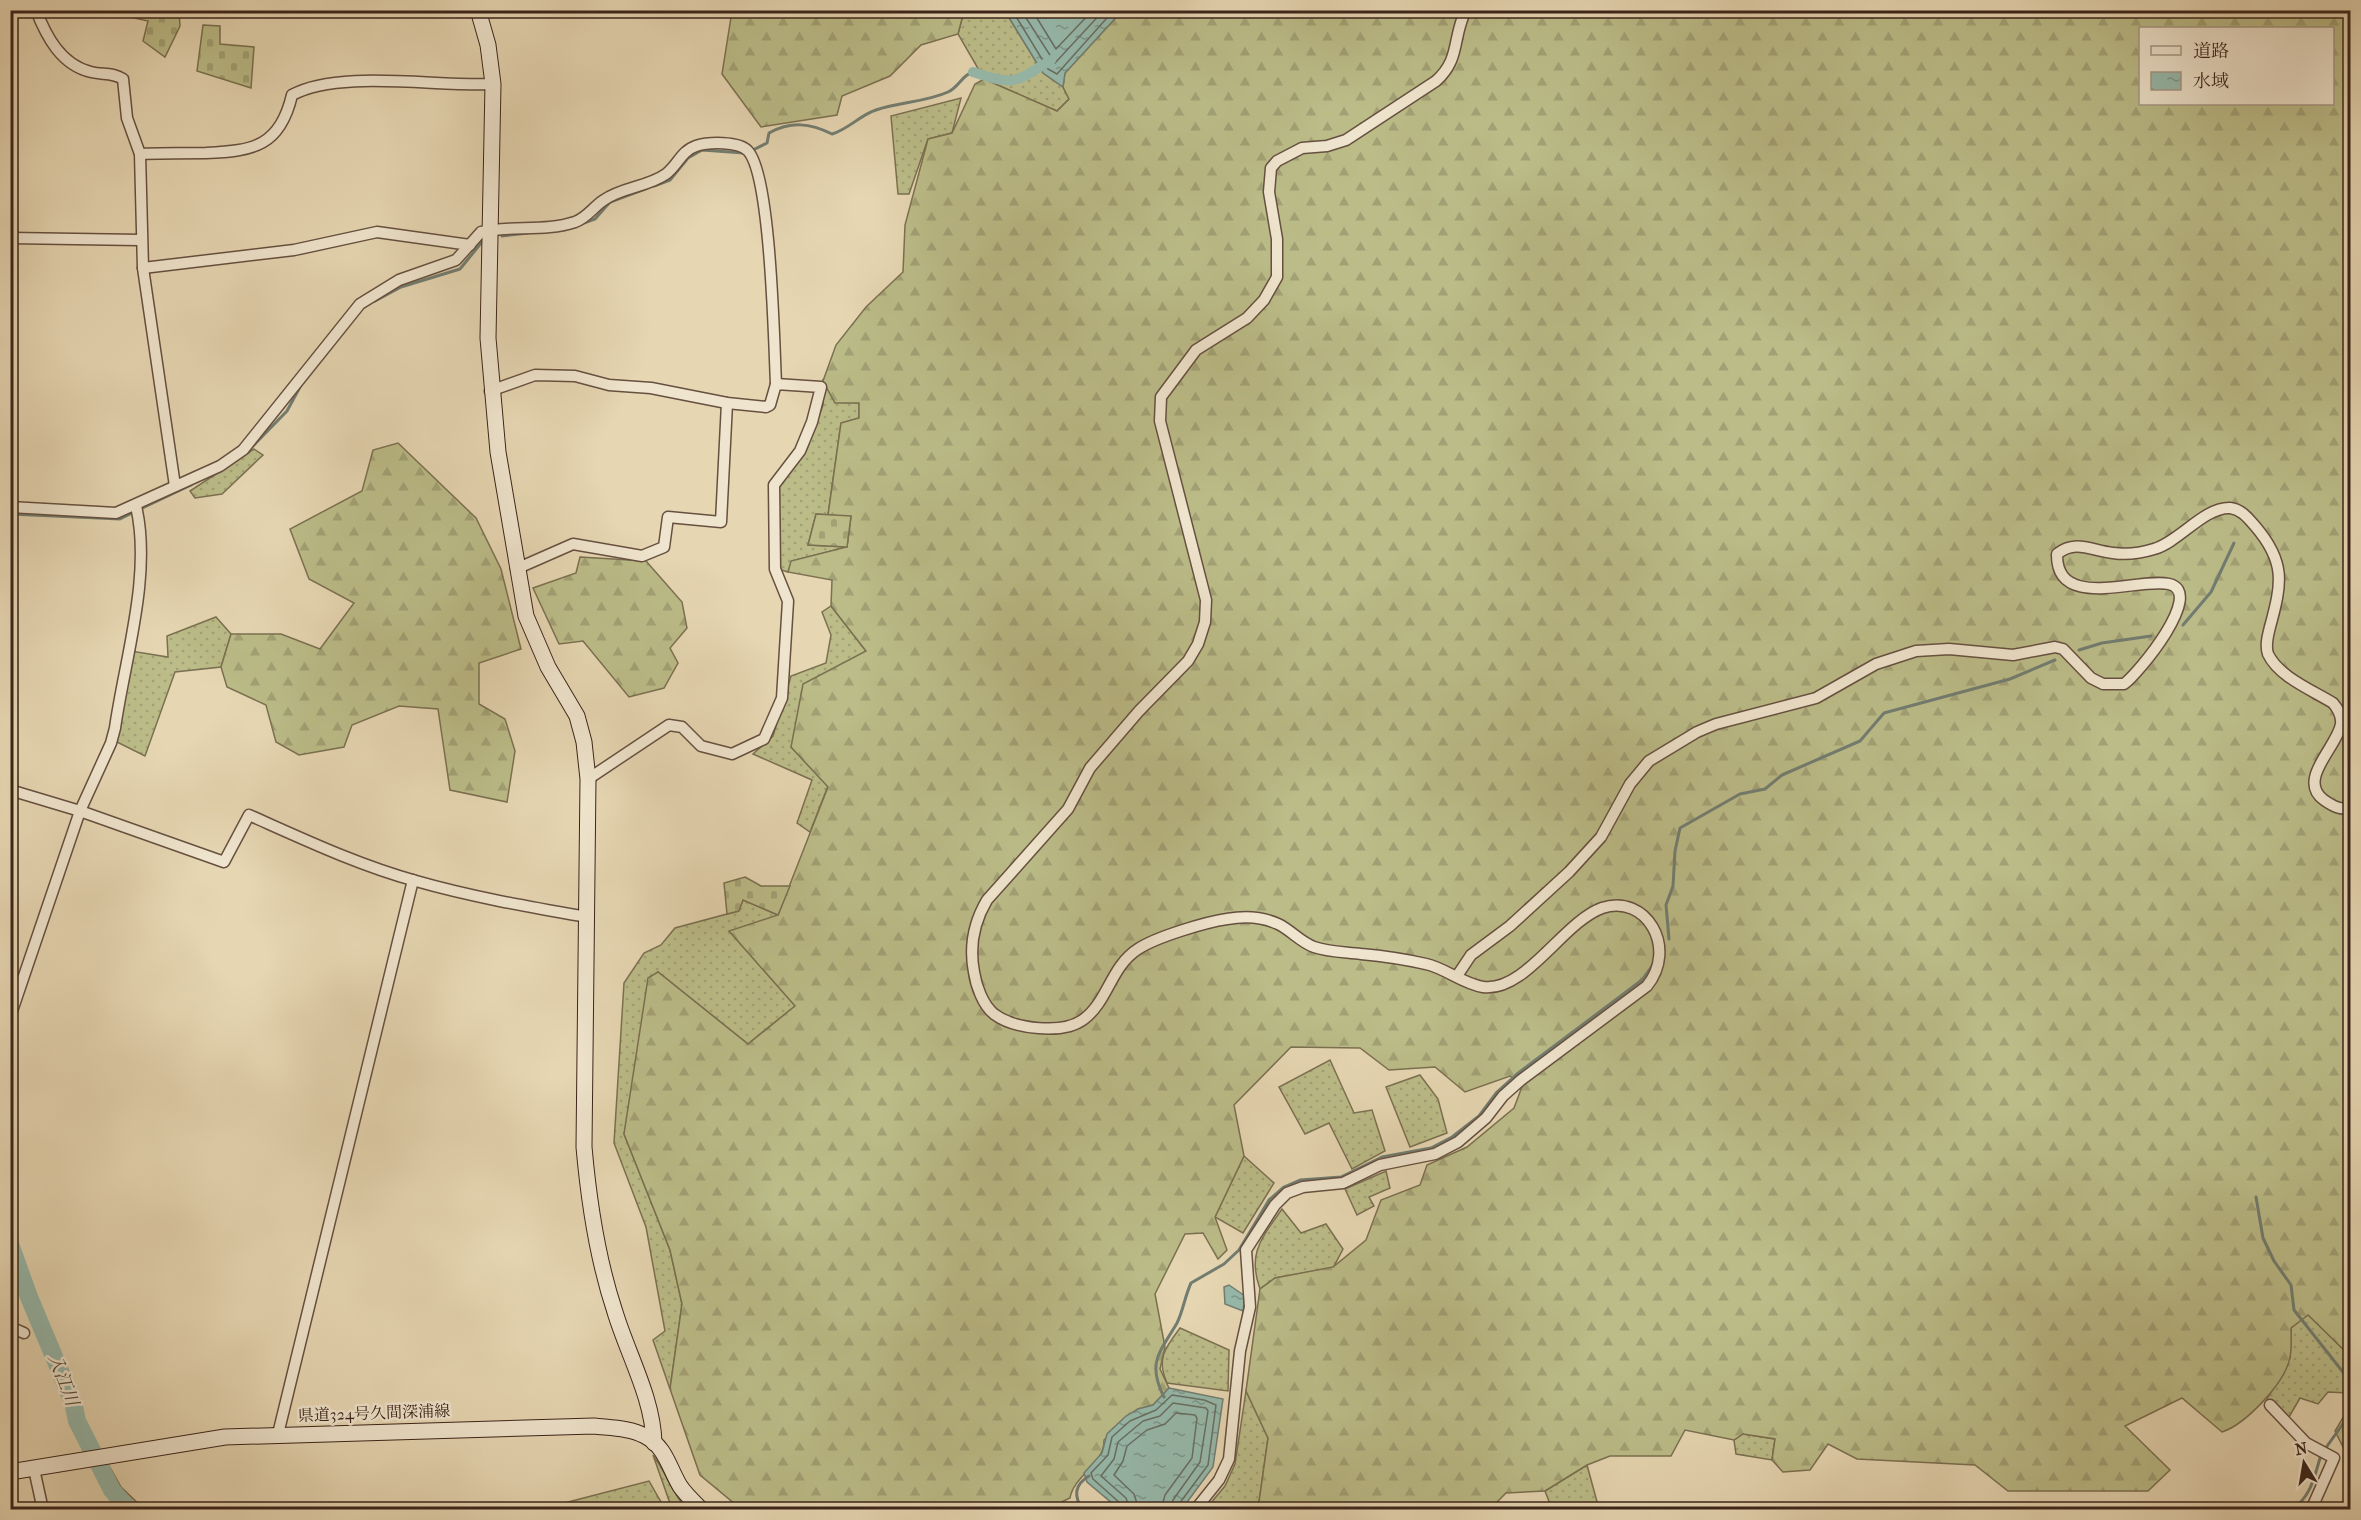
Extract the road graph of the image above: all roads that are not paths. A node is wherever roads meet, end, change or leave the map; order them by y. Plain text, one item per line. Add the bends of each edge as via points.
1 (36, 10) edge
2 (478, 10) edge
3 (1466, 10) edge
4 (493, 84) junction
5 (140, 154) junction
6 (490, 230) junction
7 (10, 238) edge
8 (140, 240) junction
9 (470, 245) junction
10 (142, 268) junction
11 (776, 384) junction
12 (490, 391) junction
13 (727, 403) junction
14 (175, 486) junction
15 (136, 506) junction
16 (10, 507) edge
17 (516, 569) junction
18 (588, 779) junction
19 (10, 790) edge
20 (2350, 809) edge
21 (80, 811) junction
22 (413, 880) junction
23 (587, 917) junction
24 (1458, 976) junction
25 (10, 1017) edge
26 (10, 1327) edge
27 (24, 1333) dead end
28 (2270, 1405) dead end
29 (278, 1434) junction
30 (654, 1443) junction
31 (34, 1469) junction
32 (10, 1472) edge
33 (43, 1509) edge
34 (702, 1509) edge
35 (1195, 1509) edge
36 (2311, 1509) edge

1 - 5 street via 47,39 65,58 89,72 115,74 123,79 128,118
2 - 4 street
3 - 24 street via 1448,71 1436,81 1346,140 1302,148 1271,168 1269,192 1276,238 1276,277 1264,300 1246,318 1196,350 1161,397 1160,421 1206,600 1198,644 1188,661 1090,768 1068,809 987,900 973,936 971,960 986,1006 994,1014 1010,1023 1062,1027 1084,1020 1095,1009 1116,972 1136,950 1225,919 1263,919 1279,924 1313,947 1398,957
4 - 5 street via 358,82 307,87 292,95 279,130 259,146 240,152
4 - 6 street
5 - 8 street
6 - 9 street via 481,232
6 - 11 street via 562,226 591,213 604,199 659,178 669,172 683,153 697,146 733,144 750,153 765,214
6 - 12 street
7 - 8 street
8 - 10 street
9 - 10 street via 377,232 294,249
9 - 14 street via 456,260 399,280 360,304 243,450 220,466
10 - 14 street
11 - 13 street via 770,405
11 - 18 street via 821,387 800,451 774,485 775,568 789,601 782,698 764,739 732,754 701,746 682,727 669,725
12 - 13 street via 535,375 575,376
12 - 17 street
13 - 17 street via 721,522 668,517 663,547 642,556 573,544
14 - 15 street
15 - 16 street via 116,513
15 - 21 street via 142,534 141,574 115,728
17 - 18 street via 526,616 548,667 577,716
18 - 23 street
19 - 21 street
20 - 24 street via 2339,809 2321,798 2316,787 2319,763 2339,735 2339,711 2333,703 2276,667 2267,651 2280,590 2280,565 2268,540 2243,513 2230,508 2219,510 2155,549 2132,554 2077,545 2057,554 2057,569 2063,578 2077,584 2112,589 2171,584 2178,591 2181,600 2177,613 2124,684 2103,684 2091,678 2063,649 2055,647 2013,655 1949,649 1916,651 1876,664 1816,698 1716,723 1649,762 1630,784 1601,837 1510,926 1470,955
21 - 22 street via 224,862 249,815 326,849
21 - 25 street
22 - 23 street via 478,897
22 - 29 street
23 - 30 street via 584,1147 589,1201 598,1257 650,1412
24 - 35 street via 1482,987 1512,981 1587,915 1604,908 1619,906 1646,918 1661,946 1658,974 1647,986 1521,1080 1458,1142 1435,1154 1380,1165 1343,1184 1303,1187 1287,1193 1275,1205 1246,1250 1250,1307 1240,1351 1229,1459 1219,1480
26 - 27 street
28 - 36 street via 2306,1443 2334,1458
29 - 30 street, 県道324号久間深浦線 via 594,1426 625,1430
29 - 31 street, 県道324号久間深浦線 via 225,1437
30 - 34 street, 県道324号久間深浦線 via 671,1464 684,1492
31 - 32 street, 県道324号久間深浦線
31 - 33 street

